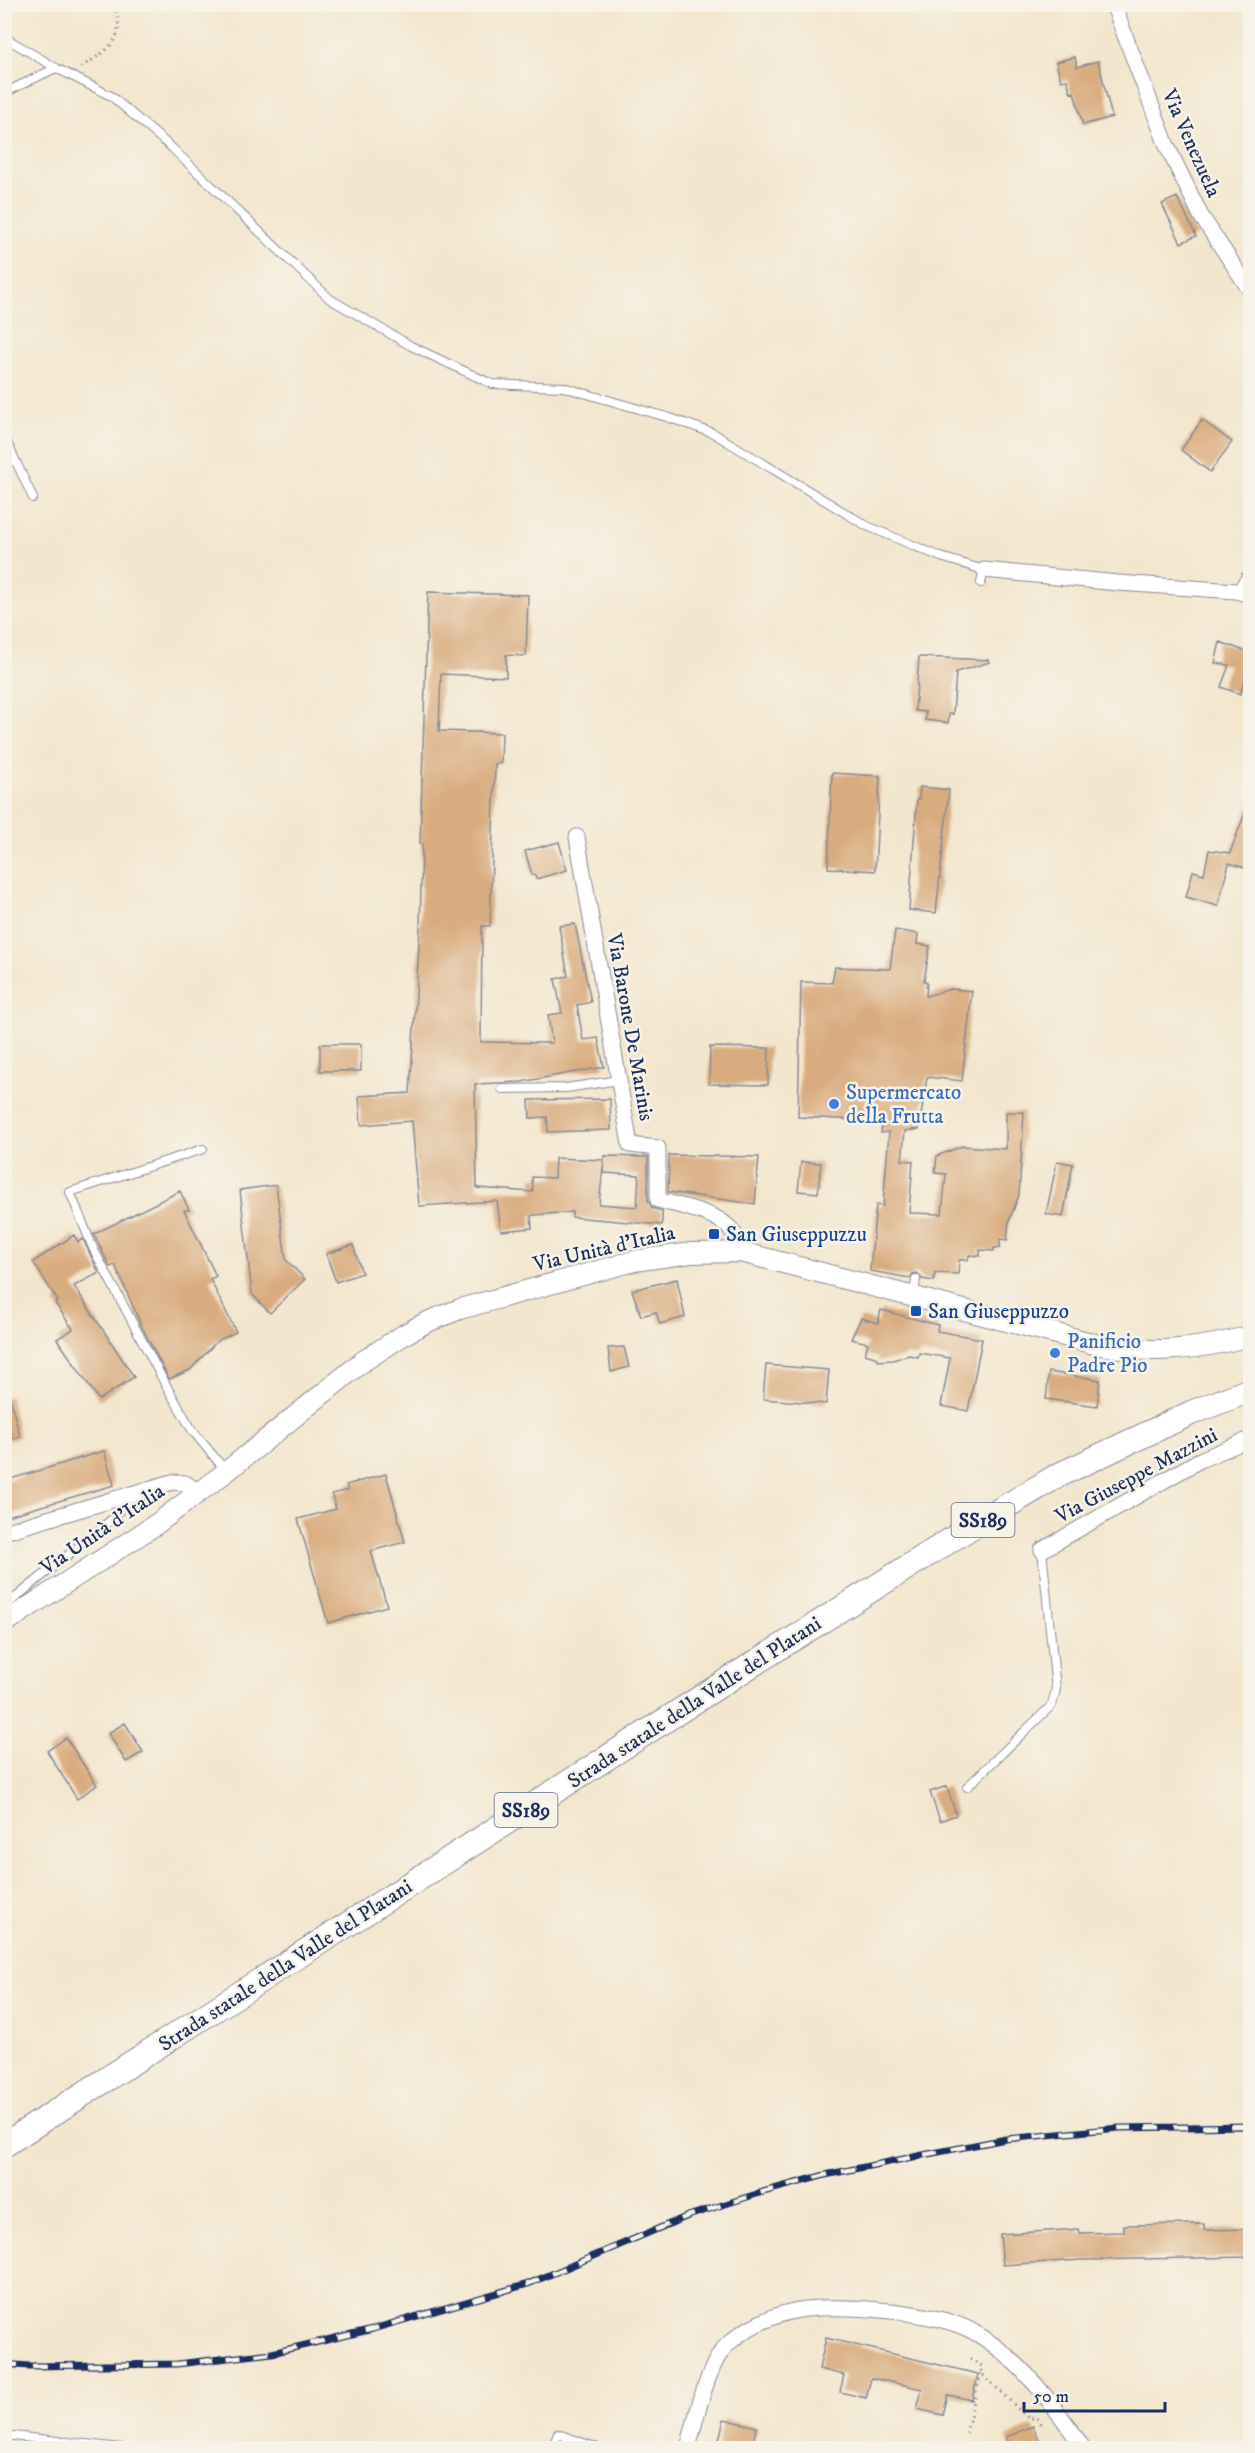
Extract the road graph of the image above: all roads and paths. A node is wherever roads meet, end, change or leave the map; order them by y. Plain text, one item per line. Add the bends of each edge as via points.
1 (113, 4) edge
2 (1113, 4) edge
3 (4, 38) edge
4 (56, 68) junction
5 (70, 75) junction
6 (4, 93) edge
7 (1251, 290) edge
8 (4, 436) edge
9 (33, 498) dead end
10 (1251, 570) edge
11 (982, 577) joint
12 (1243, 593) edge
13 (577, 837) dead end
14 (619, 1080) junction
15 (502, 1089) dead end
16 (203, 1149) dead end
17 (741, 1252) junction
18 (1251, 1336) edge
19 (1251, 1390) edge
20 (1251, 1439) edge
21 (226, 1472) junction
22 (198, 1491) junction
23 (129, 1495) junction
24 (4, 1532) edge
25 (1042, 1551) joint
26 (7, 1604) edge
27 (4, 1617) edge
28 (4, 1623) edge
29 (967, 1787) dead end
30 (4, 2145) edge
31 (970, 2359) dead end
32 (981, 2373) junction
33 (1043, 2426) dead end
34 (966, 2433) dead end
35 (4, 2435) edge
36 (121, 2448) edge
37 (552, 2448) edge
38 (598, 2448) edge
39 (688, 2448) edge
40 (1083, 2448) edge

1 - 5 path via 118,28 115,42 101,56
2 - 7 street, Via Venezuela via 1167,146 1201,216
3 - 4 lane
4 - 5 lane
4 - 6 lane
5 - 11 lane via 111,96 163,140 330,299 411,346 492,384 563,387 713,433 867,526
8 - 9 lane
10 - 12 lane
11 - 12 street
13 - 14 street, Via Barone De Marinis
14 - 15 lane via 566,1088
14 - 17 street, Via Barone De Marinis via 630,1145 658,1148 658,1200 717,1216 739,1240
16 - 21 lane via 70,1192 93,1248 192,1430
17 - 18 street, Via Unità d'Italia via 915,1288 1125,1350 1182,1350
17 - 21 street, Via Unità d'Italia via 691,1253 634,1261 438,1318 362,1362
19 - 30 main road, Strada statale della Valle del Platani / SS189 via 1191,1413 1057,1476 973,1526
20 - 25 street, Via Giuseppe Mazzini via 1200,1460
21 - 22 street, Via Unità d'Italia
22 - 23 street via 185,1483 172,1482
22 - 28 street, Via Unità d'Italia via 155,1525
23 - 24 street
23 - 26 lane via 116,1516
25 - 29 lane via 1056,1689 1052,1705
26 - 27 lane
31 - 32 path via 982,2366
32 - 33 path via 1029,2419 1036,2417
32 - 34 path
35 - 36 lane
37 - 38 lane via 558,2434
39 - 40 street via 713,2368 724,2348 744,2331 806,2309 872,2310 940,2319 971,2331 1033,2382

